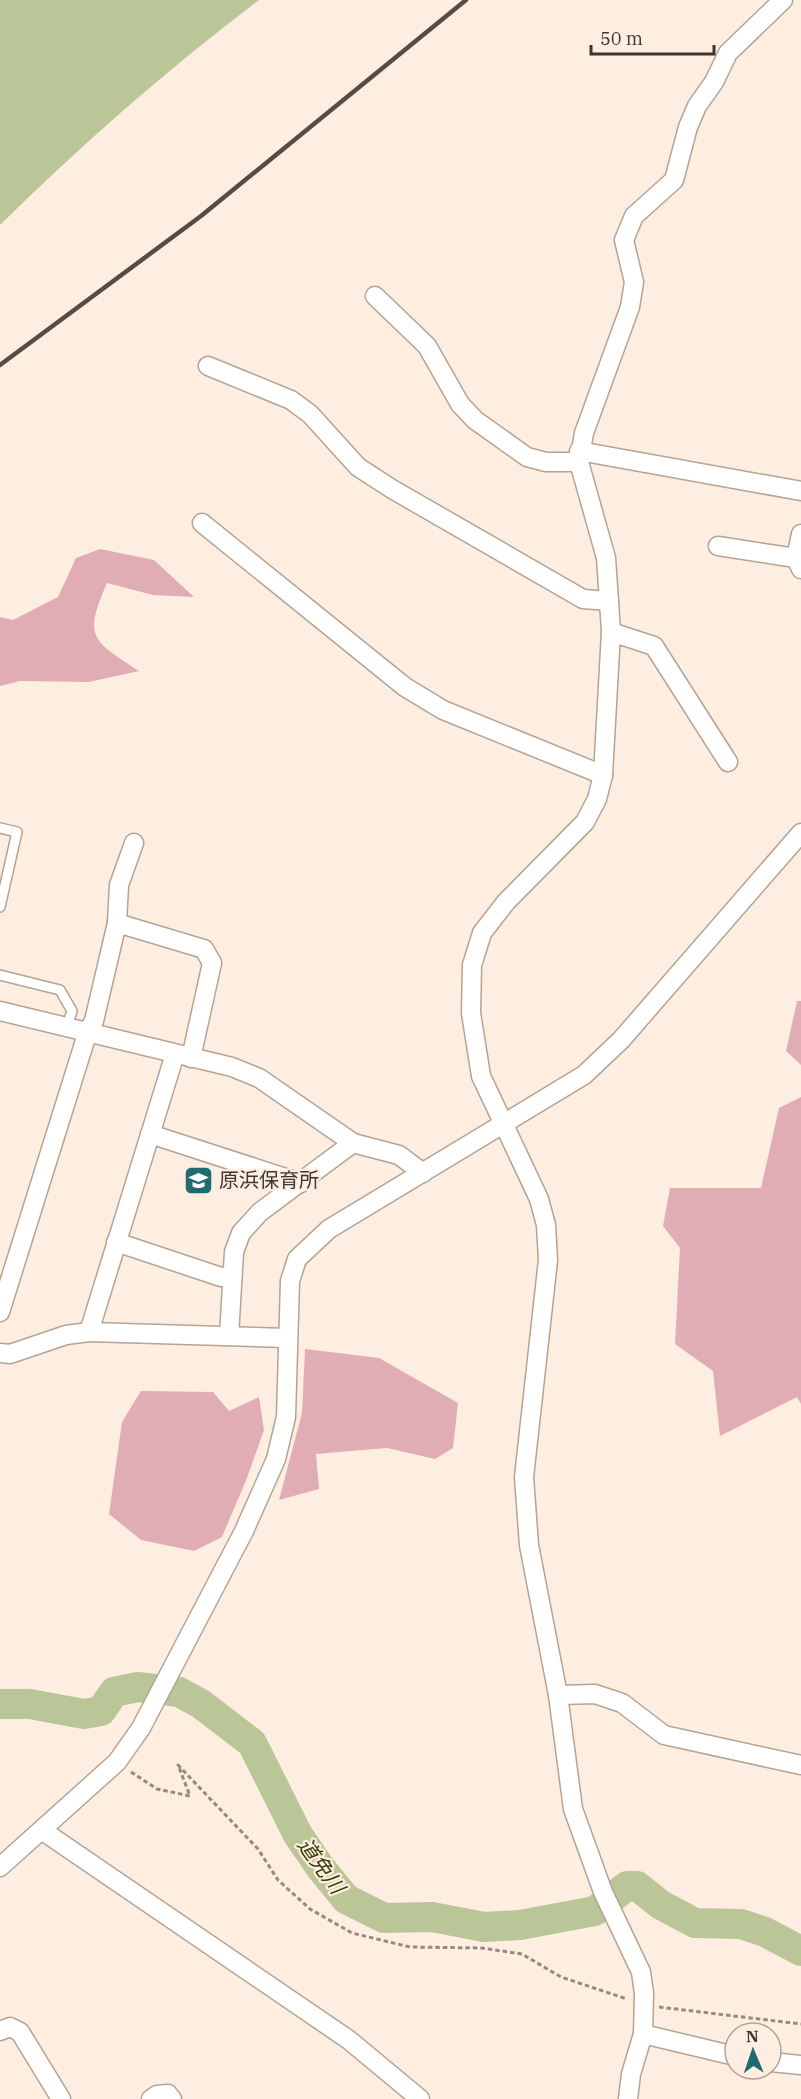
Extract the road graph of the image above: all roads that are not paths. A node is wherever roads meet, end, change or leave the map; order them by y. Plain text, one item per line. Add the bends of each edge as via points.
1 (783, 0) edge
2 (375, 296) dead end
3 (208, 366) dead end
4 (579, 457) junction
5 (801, 491) edge
6 (202, 523) dead end
7 (801, 534) edge
8 (718, 546) dead end
9 (798, 563) edge
10 (609, 601) junction
11 (611, 632) junction
12 (728, 762) dead end
13 (603, 775) junction
14 (0, 828) edge
15 (801, 833) edge
16 (134, 843) dead end
17 (0, 907) edge
18 (117, 923) junction
19 (0, 975) edge
20 (0, 1011) edge
21 (68, 1026) junction
22 (88, 1031) junction
23 (183, 1056) junction
24 (503, 1126) junction
25 (150, 1134) junction
26 (352, 1143) junction
27 (423, 1173) junction
28 (302, 1183) junction
29 (116, 1242) junction
30 (232, 1276) junction
31 (0, 1312) edge
32 (89, 1332) junction
33 (229, 1336) junction
34 (287, 1338) junction
35 (0, 1353) edge
36 (558, 1695) junction
37 (801, 1765) edge
38 (43, 1831) junction
39 (0, 1867) edge
40 (0, 2031) edge
41 (643, 2034) junction
42 (723, 2053) edge
43 (783, 2063) edge
44 (801, 2065) edge
45 (60, 2099) edge
46 (151, 2099) edge
47 (172, 2099) edge
48 (420, 2099) edge
49 (628, 2099) edge

1 - 4 street via 728,53 697,106 674,180 634,216 624,240 634,282 630,307
2 - 4 street via 428,346 460,404 475,420 527,457 546,462
3 - 10 street via 291,400 310,414 358,467 392,489 583,599
4 - 5 street
4 - 10 street via 606,558
6 - 13 street via 405,687 443,710
7 - 9 street
8 - 9 street
10 - 11 street
11 - 12 street via 654,646
11 - 13 street
13 - 24 street via 585,822 506,902 482,933 472,965 471,1013 481,1076
14 - 17 lane via 17,832
15 - 24 street via 621,1040 584,1075
16 - 18 street via 119,885
18 - 22 street via 94,1021
18 - 23 street via 204,949 212,963
19 - 21 lane via 60,990 72,1011
20 - 21 street
21 - 22 street
22 - 23 street
22 - 31 street
23 - 25 street
23 - 26 street via 232,1067 259,1078
24 - 27 street
24 - 36 street via 539,1199 546,1225 548,1260 524,1478 525,1511
25 - 28 street
25 - 29 street
26 - 27 street via 399,1155
26 - 28 street
27 - 34 street via 329,1229 297,1259 290,1281
28 - 30 street via 260,1212 241,1233
29 - 30 street via 221,1276
29 - 32 street
30 - 33 street
32 - 33 street
32 - 35 street via 66,1335 10,1354
33 - 34 street
34 - 38 street via 286,1417 276,1459 244,1531 141,1728 117,1762
36 - 37 street via 595,1694 622,1703 664,1734
36 - 41 street via 573,1809 603,1892 641,1972
38 - 39 street
38 - 48 street via 349,2040
40 - 45 street via 10,2027 20,2032
41 - 42 street
41 - 49 street
43 - 44 street
46 - 47 street via 168,2094

